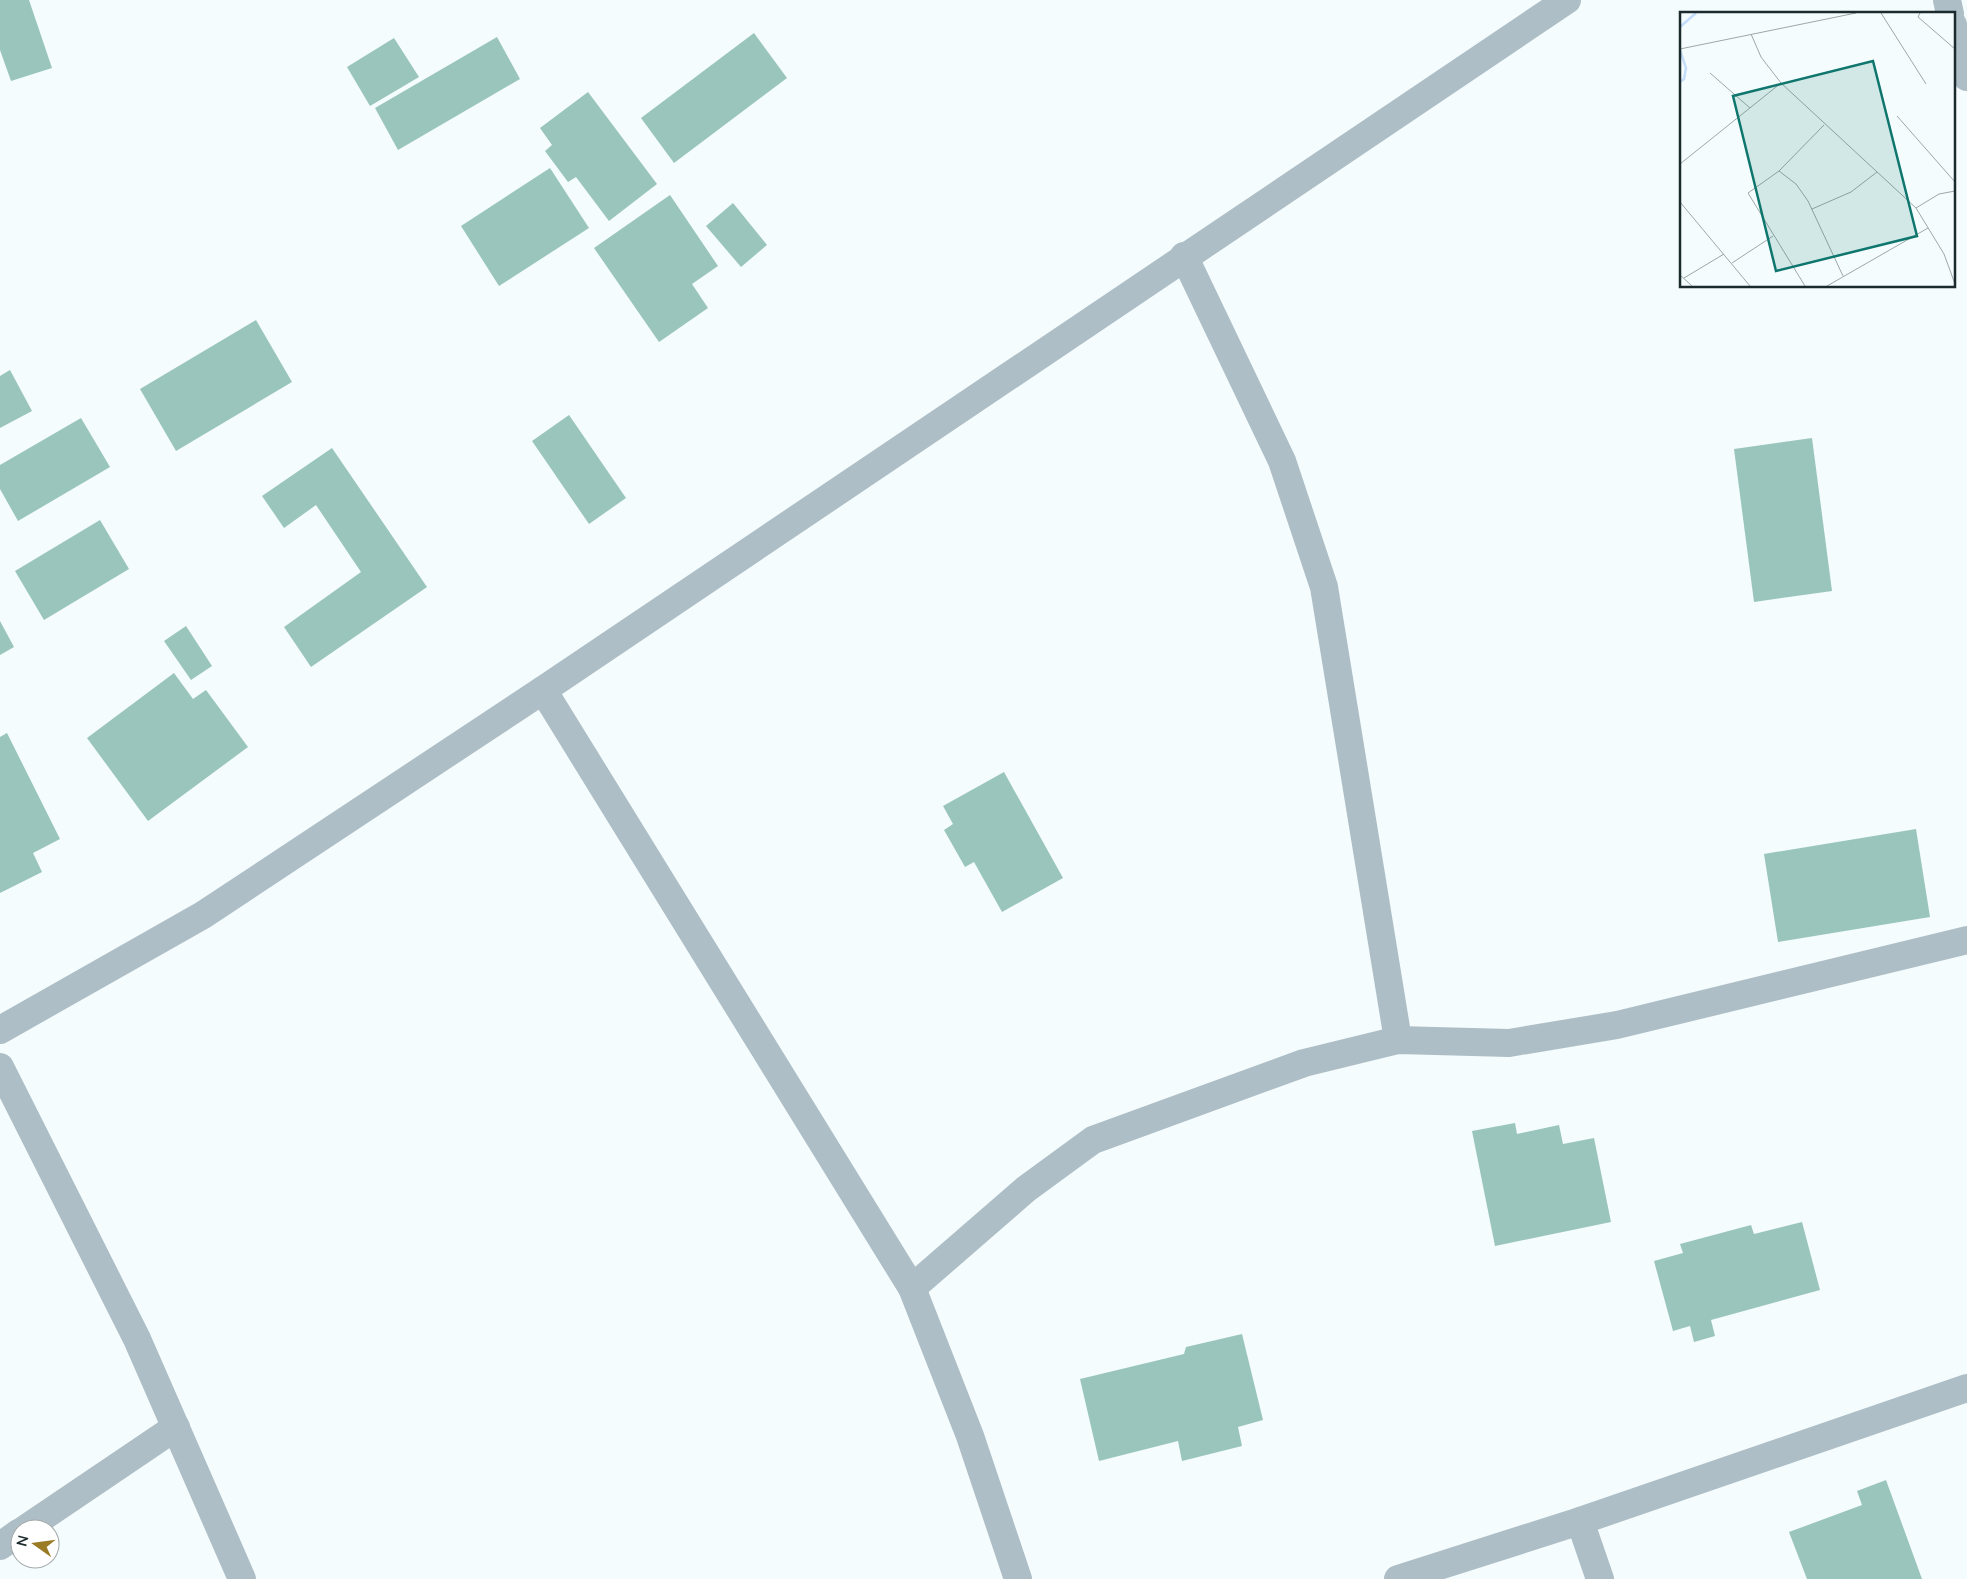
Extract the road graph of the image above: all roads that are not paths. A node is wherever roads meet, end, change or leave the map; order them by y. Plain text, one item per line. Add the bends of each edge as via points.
1 (1567, 0) edge
2 (1954, 29) edge
3 (1967, 77) edge
4 (1184, 256) junction
5 (543, 690) junction
6 (1967, 940) edge
7 (0, 1030) edge
8 (1398, 1040) junction
9 (0, 1066) edge
10 (912, 1288) junction
11 (1967, 1388) edge
12 (176, 1427) junction
13 (40, 1519) edge
14 (1580, 1521) junction
15 (242, 1579) edge
16 (1018, 1579) edge
17 (1398, 1579) edge
18 (1600, 1579) edge

1 - 4 street
2 - 3 street
4 - 5 street
4 - 8 street via 1282,461 1324,587
5 - 7 street via 203,915
5 - 10 street
6 - 8 street via 1617,1025 1508,1043
8 - 10 street via 1304,1063 1093,1140 1026,1188
9 - 12 street via 137,1339
10 - 16 street via 970,1436
11 - 14 street
12 - 13 street
12 - 15 street
14 - 17 street
14 - 18 street

